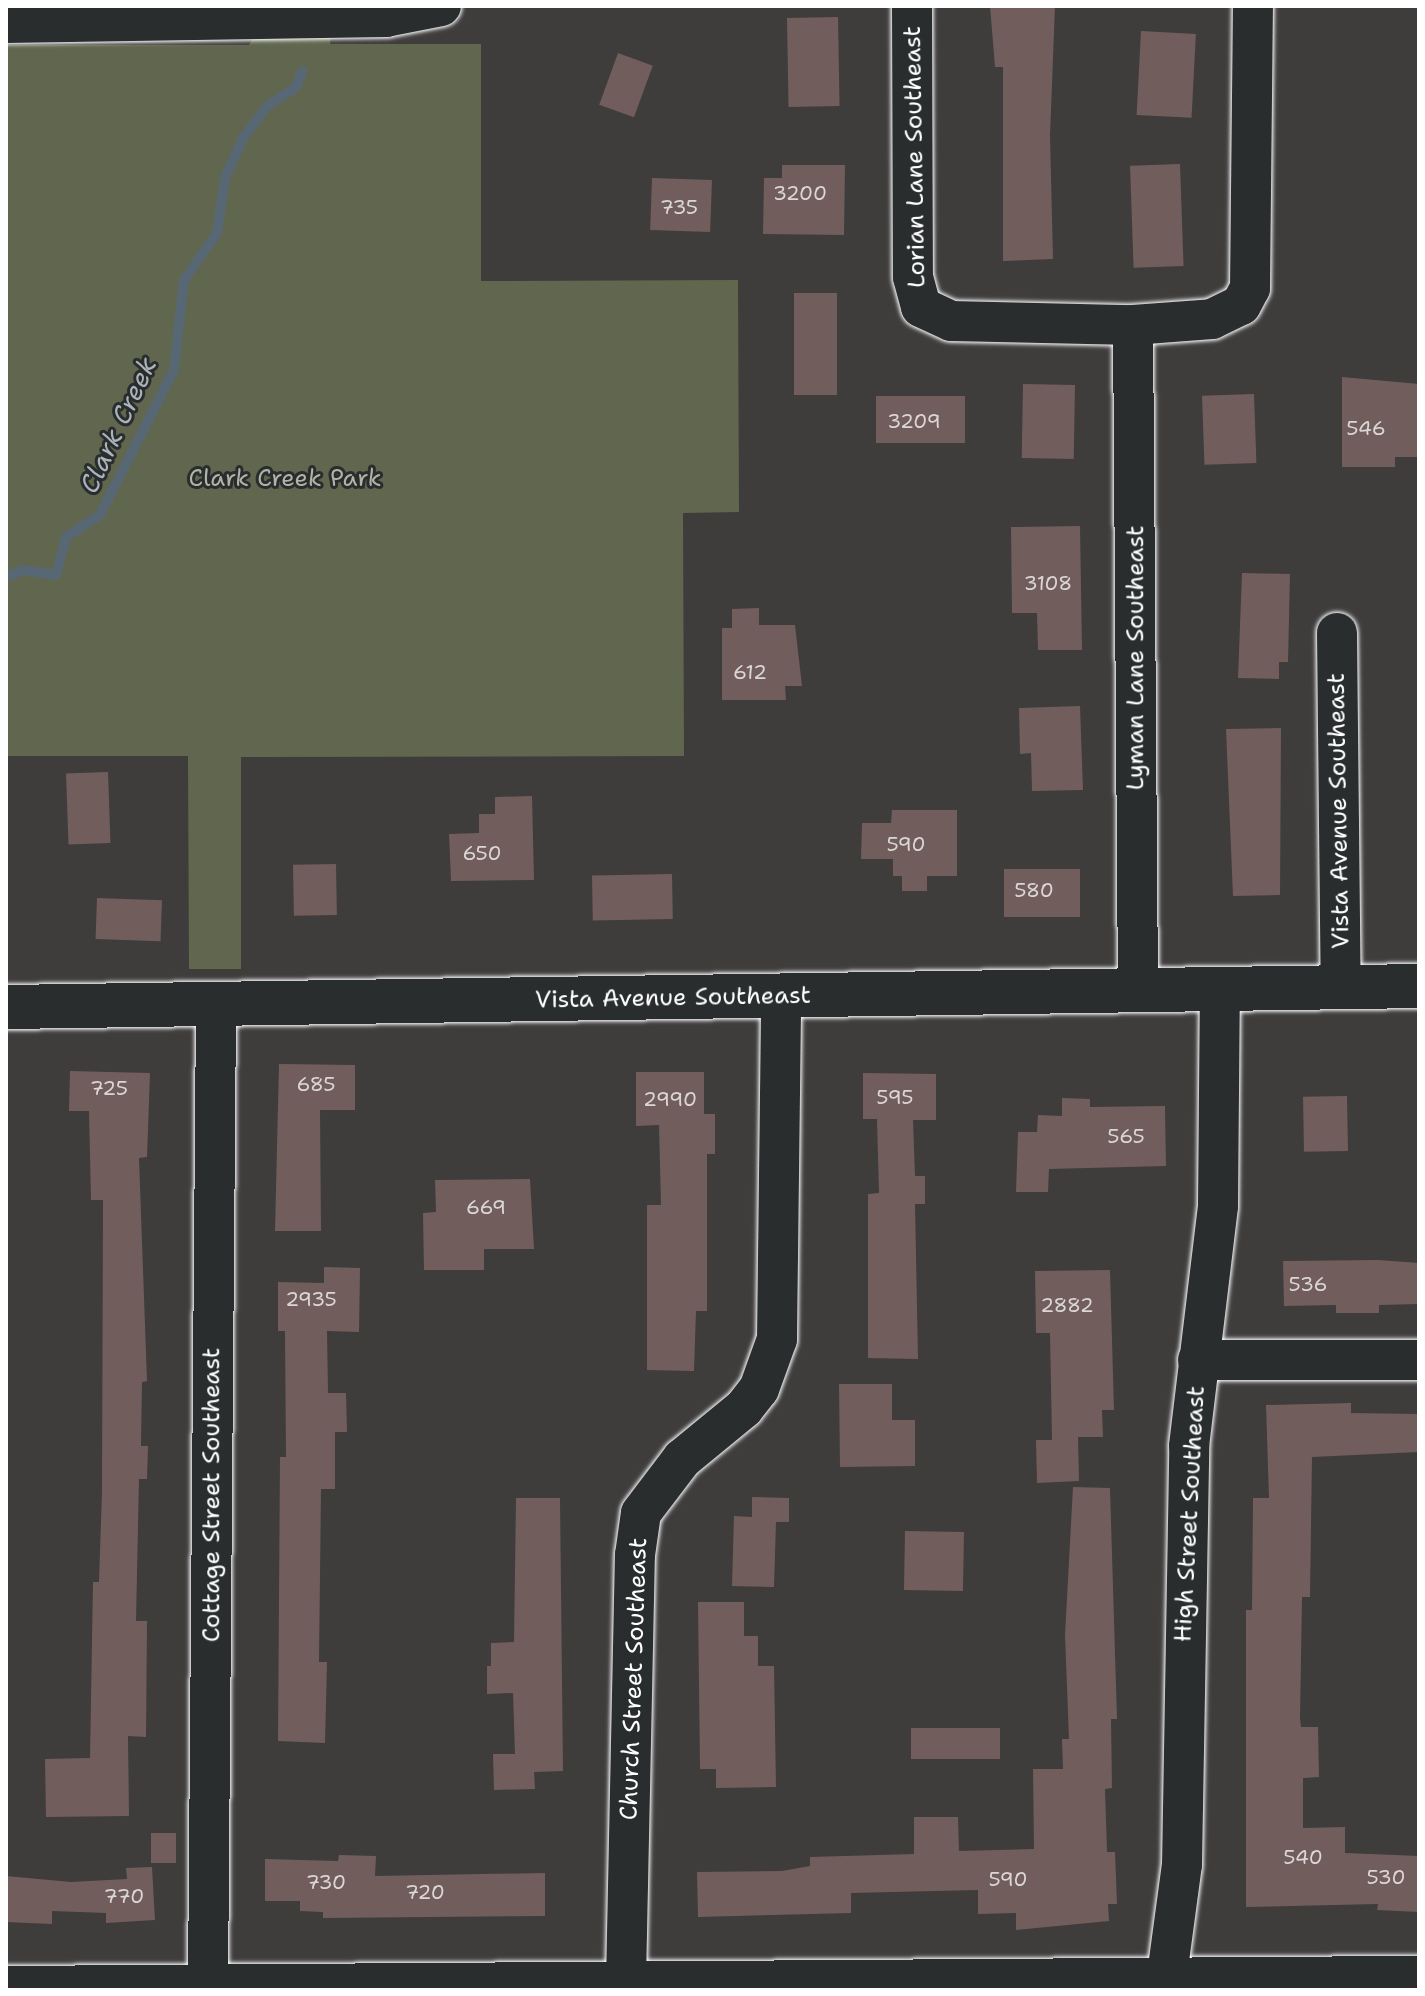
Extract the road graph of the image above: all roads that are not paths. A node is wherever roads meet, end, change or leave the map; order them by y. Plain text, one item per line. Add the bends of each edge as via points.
1 (441, 6) edge
2 (912, 6) edge
3 (1253, 6) edge
4 (6, 23) edge
5 (1133, 325) junction
6 (1337, 633) dead end
7 (1419, 986) edge
8 (1341, 988) junction
9 (1220, 990) junction
10 (1138, 991) junction
11 (781, 996) junction
12 (216, 1006) junction
13 (6, 1007) edge
14 (1198, 1360) junction
15 (1419, 1360) edge
16 (626, 1981) junction
17 (1409, 1982) edge
18 (208, 1984) junction
19 (942, 1985) edge
20 (1165, 1985) edge
21 (327, 1987) edge
22 (6, 1988) edge

1 - 4 street via 386,17
2 - 5 street, Lorian Lane Southeast via 913,277 921,307 951,321
3 - 5 street via 1250,288 1241,305 1212,319
5 - 10 street, Lyman Lane Southeast
6 - 8 street, Vista Avenue Southeast
7 - 8 main road, Vista Avenue Southeast
8 - 9 main road, Vista Avenue Southeast
9 - 10 main road, Vista Avenue Southeast
9 - 14 street, High Street Southeast via 1220,1169
10 - 11 main road, Vista Avenue Southeast
11 - 12 main road, Vista Avenue Southeast
11 - 16 street, Church Street Southeast via 777,1339 751,1399 682,1459 641,1513 635,1555
12 - 13 main road, Vista Avenue Southeast
12 - 18 street, Cottage Street Southeast
14 - 15 street
14 - 20 street, High Street Southeast via 1185,1554 1182,1865
16 - 19 main road
16 - 21 main road
17 - 20 main road
18 - 21 main road
18 - 22 main road
19 - 20 main road

